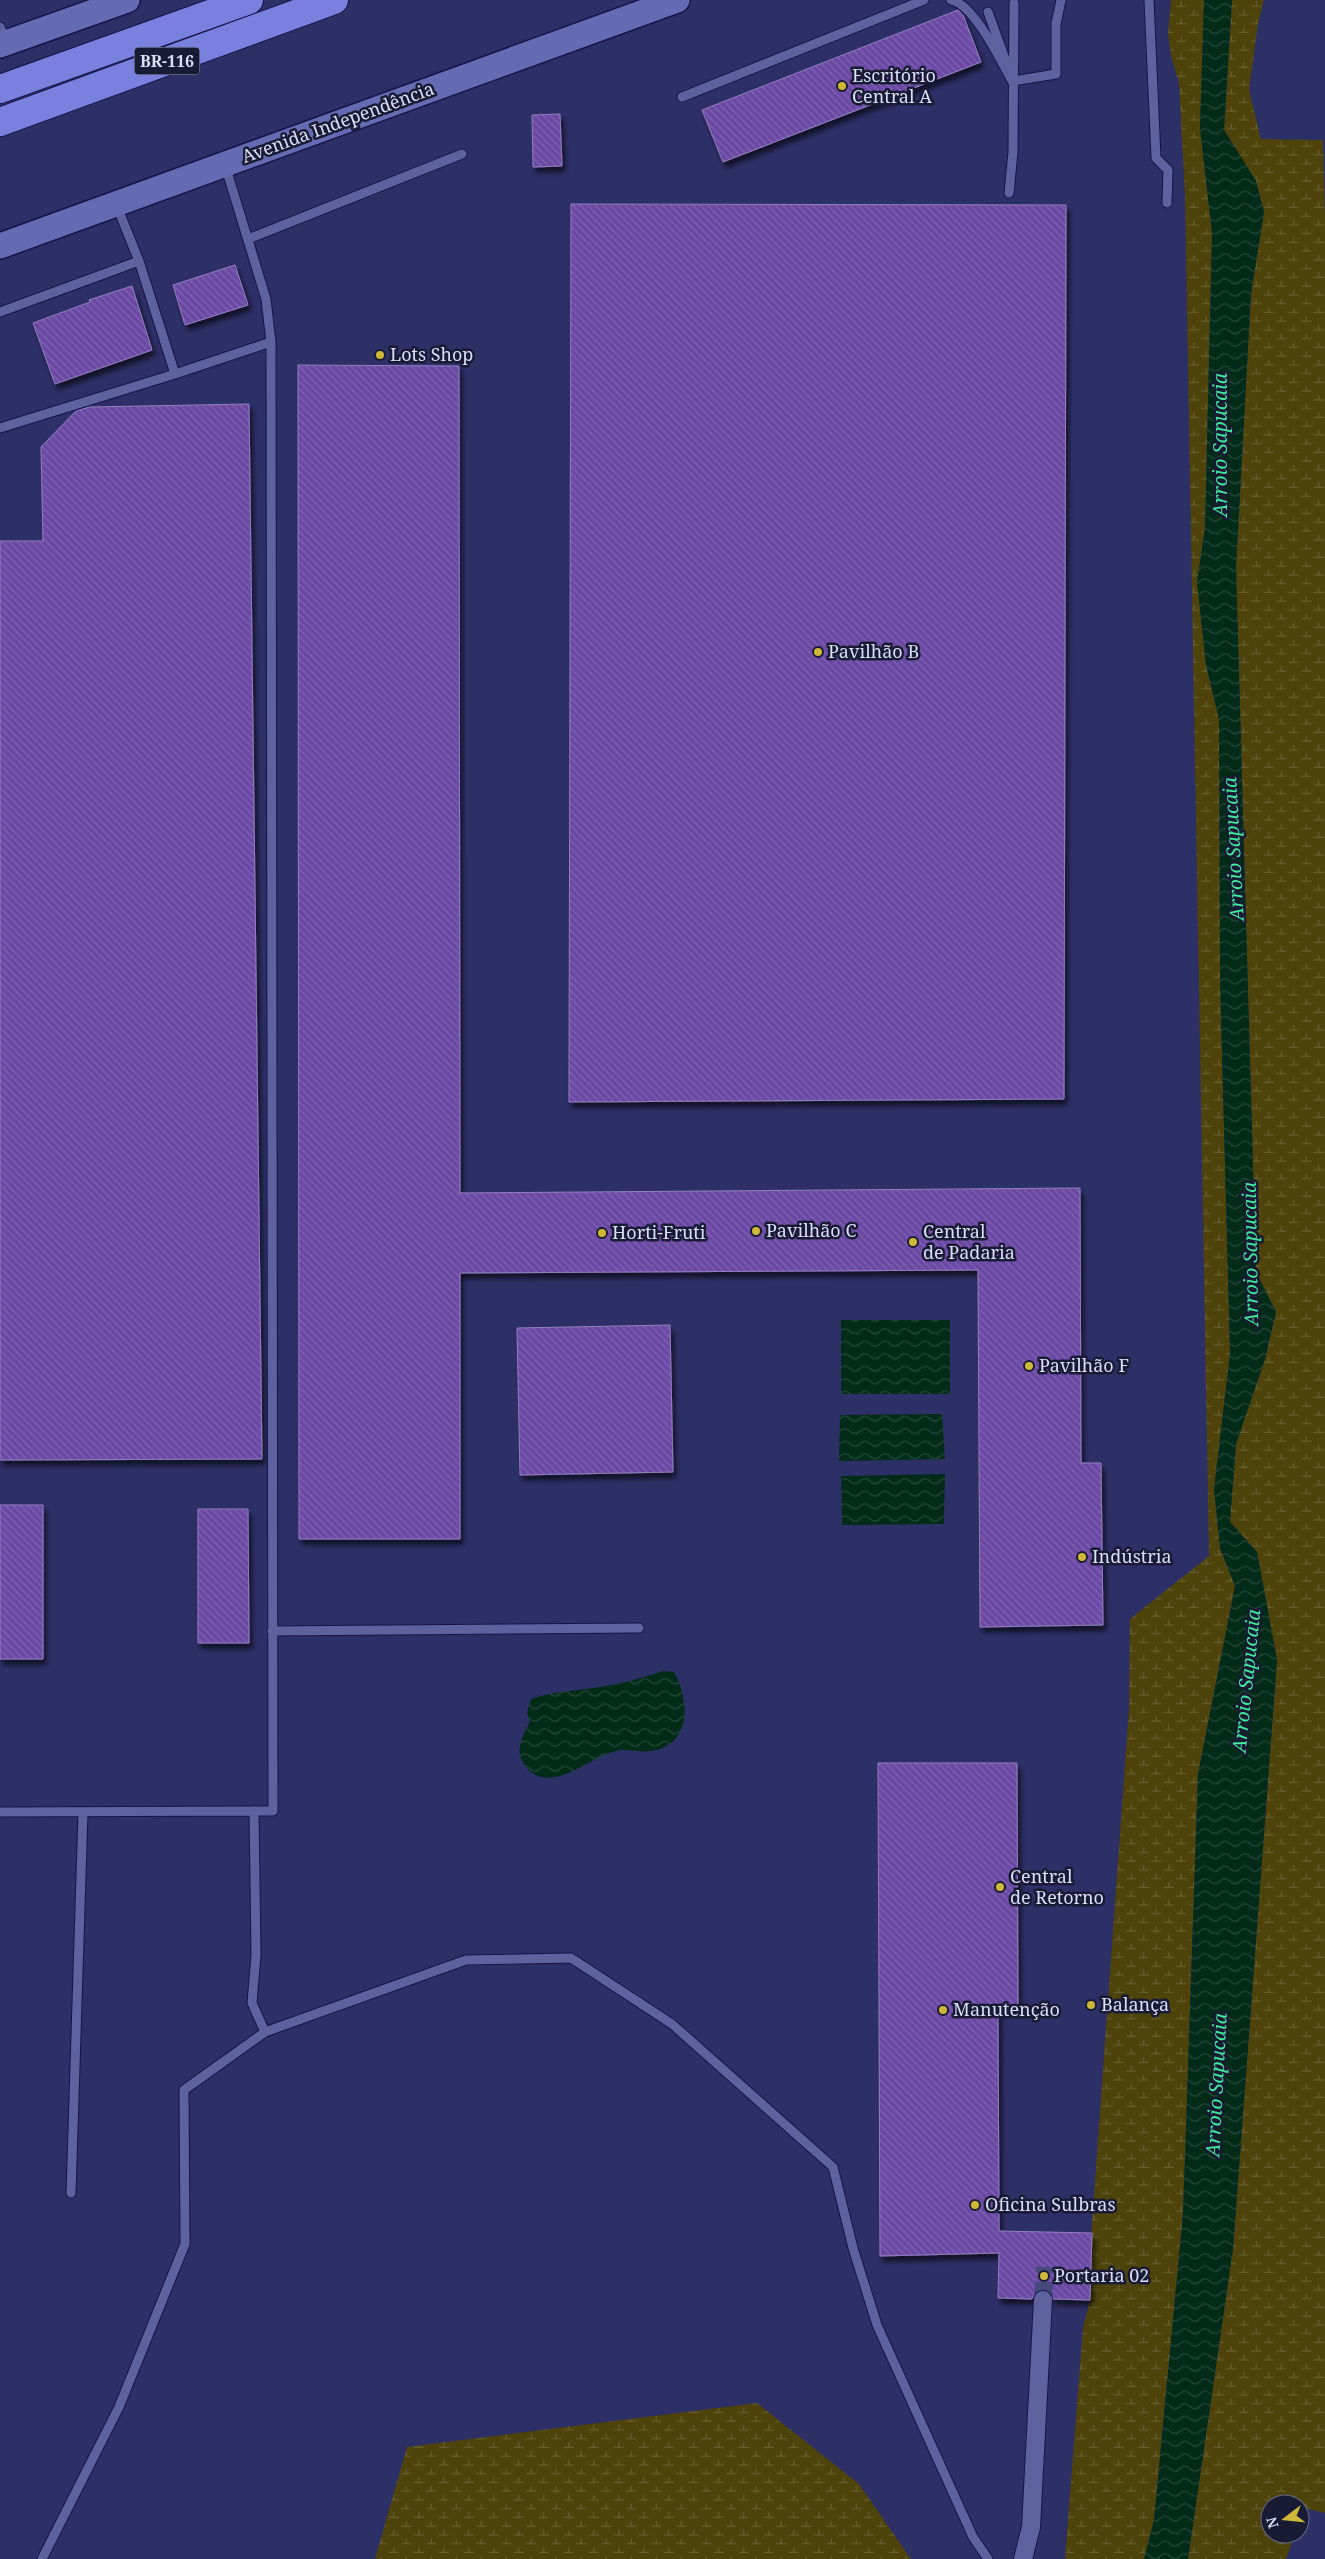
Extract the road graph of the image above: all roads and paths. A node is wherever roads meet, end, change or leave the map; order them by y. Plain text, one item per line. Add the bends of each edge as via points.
1 (127, 0) edge
2 (249, 0) edge
3 (334, 0) edge
4 (677, 0) edge
5 (924, 0) edge
6 (951, 0) edge
7 (1061, 0) edge
8 (1149, 0) edge
9 (1014, 3) dead end
10 (988, 12) dead end
11 (2, 38) edge
12 (1013, 81) junction
13 (0, 89) edge
14 (682, 97) dead end
15 (0, 122) edge
16 (462, 154) dead end
17 (224, 164) junction
18 (1009, 193) dead end
19 (1167, 203) dead end
20 (116, 204) junction
21 (248, 239) junction
22 (0, 246) edge
23 (140, 261) junction
24 (0, 312) edge
25 (271, 342) junction
26 (175, 374) junction
27 (0, 428) edge
28 (639, 1628) dead end
29 (272, 1631) junction
30 (254, 1811) junction
31 (0, 1812) edge
32 (83, 1813) junction
33 (265, 2032) junction
34 (71, 2193) dead end
35 (1043, 2300) tunnel mouth
36 (42, 2559) edge
37 (988, 2559) edge
38 (1023, 2559) edge

1 - 11 main road
2 - 13 highway, BR-116
3 - 15 highway, BR-116
4 - 17 main road, Avenida Independência
5 - 14 lane
6 - 12 lane via 957,1 971,15
7 - 12 lane via 1056,24 1056,74
8 - 19 lane via 1156,158 1168,170
9 - 12 lane
10 - 12 lane
12 - 18 lane via 1013,152
16 - 21 lane
17 - 20 main road, Avenida Independência
17 - 21 lane
20 - 22 main road, Avenida Independência
20 - 23 lane
21 - 25 lane via 266,299
23 - 24 lane
23 - 26 lane
25 - 26 lane
25 - 29 lane
26 - 27 lane
28 - 29 lane
29 - 30 lane via 273,1811
30 - 32 lane
30 - 33 lane via 256,1955 252,2003
31 - 32 lane
32 - 34 lane
33 - 36 lane via 184,2090 185,2244 118,2407
33 - 37 lane via 466,1960 571,1958 672,2024 833,2167 877,2325 973,2537
35 - 38 street via 1032,2527

